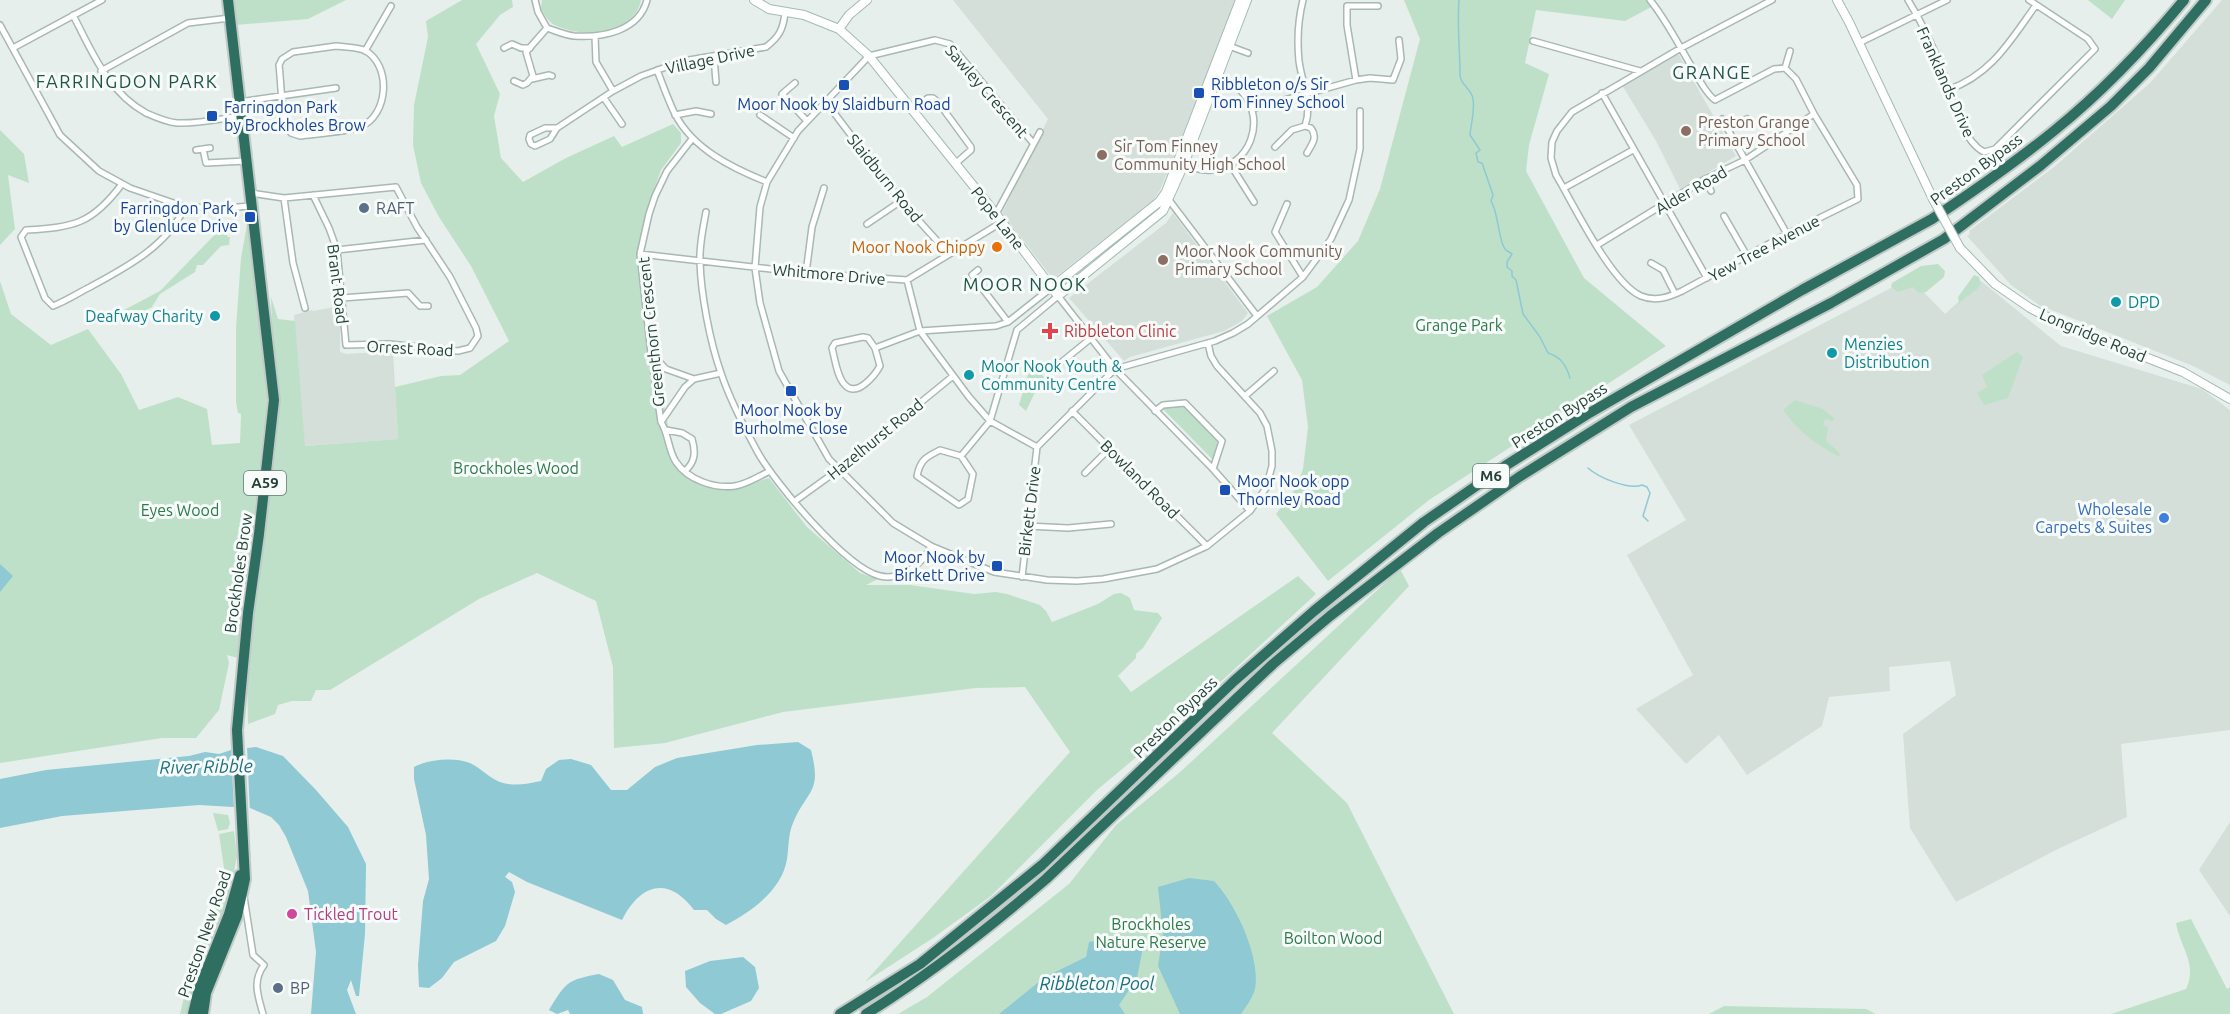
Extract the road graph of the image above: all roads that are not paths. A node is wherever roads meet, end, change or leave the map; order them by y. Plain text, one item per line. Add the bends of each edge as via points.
1 (102, 0) edge
2 (228, 0) edge
3 (535, 0) edge
4 (647, 0) edge
5 (754, 0) edge
6 (867, 0) edge
7 (1240, 0) edge
8 (1247, 0) edge
9 (1303, 0) edge
10 (1650, 0) edge
11 (1772, 0) edge
12 (1837, 0) edge
13 (1908, 0) edge
14 (1947, 0) edge
15 (2030, 0) edge
16 (2184, 0) edge
17 (2206, 0) edge
18 (1347, 3) edge
19 (2036, 5) junction
20 (391, 6) dead end
21 (1378, 6) dead end
22 (785, 13) junction
23 (1916, 13) junction
24 (73, 15) junction
25 (230, 18) junction
26 (0, 24) edge
27 (547, 28) junction
28 (839, 29) junction
29 (595, 36) junction
30 (1399, 40) dead end
31 (1533, 40) dead end
32 (1859, 42) junction
33 (1229, 46) junction
34 (12, 48) junction
35 (504, 48) dead end
36 (530, 48) junction
37 (1681, 48) junction
38 (365, 51) junction
39 (1790, 51) dead end
40 (1248, 52) dead end
41 (869, 56) junction
42 (714, 57) junction
43 (1785, 68) junction
44 (657, 70) junction
45 (101, 71) junction
46 (1640, 72) junction
47 (1214, 75) junction
48 (552, 76) dead end
49 (532, 79) junction
50 (1356, 80) junction
51 (514, 81) dead end
52 (716, 82) dead end
53 (795, 83) dead end
54 (336, 88) dead end
55 (1948, 90) junction
56 (613, 91) junction
57 (1602, 93) junction
58 (1306, 94) junction
59 (282, 95) junction
60 (604, 98) junction
61 (825, 101) junction
62 (239, 102) junction
63 (912, 109) junction
64 (1252, 109) junction
65 (1360, 111) dead end
66 (711, 114) dead end
67 (1814, 114) junction
68 (675, 115) junction
69 (760, 115) dead end
70 (241, 117) junction
71 (1722, 119) dead end
72 (1747, 119) dead end
73 (807, 121) junction
74 (622, 124) dead end
75 (1305, 126) junction
76 (557, 128) junction
77 (1728, 130) junction
78 (1040, 132) dead end
79 (794, 138) junction
80 (692, 139) junction
81 (1034, 143) junction
82 (1275, 147) dead end
83 (210, 148) dead end
84 (1633, 150) junction
85 (1307, 153) dead end
86 (246, 160) junction
87 (1745, 160) junction
88 (1180, 163) junction
89 (955, 164) junction
90 (1230, 164) junction
91 (1705, 179) junction
92 (767, 182) junction
93 (122, 184) junction
94 (1564, 188) junction
95 (824, 189) dead end
96 (1711, 191) dead end
97 (250, 193) junction
98 (313, 195) junction
99 (284, 198) junction
100 (1166, 199) junction
101 (901, 201) junction
102 (1254, 202) dead end
103 (1287, 204) dead end
104 (1665, 205) junction
105 (251, 206) junction
106 (185, 207) junction
107 (705, 212) dead end
108 (996, 214) junction
109 (1724, 216) dead end
110 (1002, 222) junction
111 (867, 224) dead end
112 (1787, 234) junction
113 (426, 240) junction
114 (1597, 245) junction
115 (337, 250) junction
116 (640, 254) junction
117 (948, 254) junction
118 (1747, 256) junction
119 (699, 260) junction
120 (1651, 263) dead end
121 (754, 268) junction
122 (978, 270) dead end
123 (806, 273) junction
124 (1303, 277) junction
125 (1707, 278) junction
126 (907, 280) junction
127 (1051, 288) junction
128 (1675, 294) junction
129 (1058, 296) junction
130 (342, 298) junction
131 (420, 306) junction
132 (428, 306) dead end
133 (305, 308) dead end
134 (418, 314) dead end
135 (1257, 316) junction
136 (1008, 322) junction
137 (920, 331) junction
138 (1090, 339) junction
139 (345, 341) joint
140 (1208, 343) junction
141 (875, 348) junction
142 (651, 353) junction
143 (1063, 361) dead end
144 (1115, 369) junction
145 (1274, 371) dead end
146 (721, 373) junction
147 (953, 376) junction
148 (694, 378) junction
149 (1245, 396) junction
150 (2230, 399) edge
151 (1072, 411) junction
152 (1155, 411) junction
153 (990, 421) junction
154 (661, 423) junction
155 (666, 430) junction
156 (1037, 447) junction
157 (1109, 449) junction
158 (961, 456) junction
159 (1213, 469) junction
160 (838, 470) junction
161 (685, 471) junction
162 (770, 471) junction
163 (1084, 473) dead end
164 (795, 501) junction
165 (1250, 511) junction
166 (1110, 524) dead end
167 (1027, 525) junction
168 (931, 546) junction
169 (1207, 546) junction
170 (1022, 577) junction
171 (237, 730) joint
172 (244, 865) junction
173 (243, 892) junction
174 (195, 1013) edge
175 (841, 1013) edge
176 (263, 1014) edge
177 (866, 1014) edge

1 - 24 street
2 - 25 highway, A59
3 - 27 street
4 - 29 street via 642,14 633,23
5 - 22 street, Pope Lane
6 - 28 street
7 - 47 street
8 - 33 street
9 - 58 street via 1298,46
10 - 37 street
11 - 37 street
12 - 32 street, Longridge Road
13 - 23 street, Franklands Drive
14 - 23 street
15 - 19 street
16 - 175 highway, Preston Bypass / M6 via 2139,52 2056,130 1950,207 1586,414 1424,522 1234,681 1042,865 920,964
17 - 177 highway, Preston Bypass / M6 via 2111,106 1944,239 1631,407 1438,533 1273,664 1019,903 931,972
18 - 21 street
18 - 50 street
19 - 55 street via 1991,65 1971,81
19 - 55 street, Franklands Drive via 2088,39 2095,49 1995,149 1984,152 1975,146
20 - 38 street
22 - 28 street, Pope Lane via 804,15
22 - 42 street, Village Drive via 777,39 766,47
23 - 32 street
23 - 55 street, Franklands Drive
24 - 34 street
24 - 45 street
25 - 45 street via 188,23
25 - 62 highway, A59
26 - 34 street
27 - 29 street via 572,36
27 - 36 street
28 - 41 street, Pope Lane
29 - 56 street via 596,62
30 - 50 street via 1401,58 1393,80
31 - 46 street
32 - 150 street, Longridge Road, bridge via 1932,198 1960,248 1995,284 2057,322 2183,372
33 - 40 street
33 - 47 street
34 - 93 street via 60,135 99,171
35 - 36 street via 512,44
36 - 49 street via 526,52
37 - 43 street via 1716,100 1774,69
37 - 46 street
38 - 59 street via 336,46 285,55 279,64
38 - 59 street via 381,72 383,94 376,112 360,127 293,134 285,121
39 - 43 street
41 - 61 street
41 - 63 street, Pope Lane
41 - 81 street, Sawley Crescent via 935,40 950,44
42 - 44 street, Village Drive
42 - 52 street
43 - 67 street via 1796,79
44 - 56 street, Village Drive
44 - 68 street
45 - 70 street via 135,107 169,122
46 - 57 street
47 - 64 street via 1239,89
47 - 88 street
48 - 49 street
49 - 51 street via 523,85
50 - 58 street
53 - 73 street via 782,94
54 - 59 street
56 - 60 street, Village Drive
57 - 84 street
57 - 94 street via 1572,112 1552,142 1551,158
58 - 64 street
58 - 75 street via 1309,114
59 - 62 street
60 - 74 street
60 - 76 street, Village Drive
61 - 73 street
61 - 101 street, Slaidburn Road
62 - 70 highway, A59
63 - 89 street, Pope Lane
63 - 89 street via 927,98 938,102 970,147
64 - 90 street via 1254,126 1250,142
65 - 124 street via 1360,149 1349,200 1331,239
66 - 68 street via 696,111
67 - 87 street, Alder Road
67 - 112 street, Yew Tree Avenue via 1857,185 1858,199
68 - 80 street
69 - 79 street
70 - 86 highway, A59
71 - 77 street
72 - 77 street
73 - 79 street
75 - 82 street via 1292,130
75 - 85 street via 1315,136
76 - 76 street, Village Drive via 550,139 531,144 530,135 545,128
77 - 87 street
78 - 81 street, Sawley Crescent
79 - 92 street
80 - 92 street via 748,175
80 - 116 street, Greenthorn Crescent via 667,171 655,196
81 - 108 street, Sawley Crescent
83 - 86 street via 199,149 206,163
84 - 94 street
84 - 104 street
86 - 97 highway, A59
87 - 91 street, Alder Road
87 - 112 street
88 - 90 street via 1208,170
88 - 100 street
89 - 108 street, Pope Lane
90 - 102 street
91 - 96 street
91 - 104 street, Alder Road
92 - 121 street via 760,207
93 - 106 street
93 - 106 street via 108,204 87,220 62,228 26,230 21,237 45,298 52,306 124,269 151,250 178,221
94 - 114 street
95 - 123 street via 807,250
97 - 99 street
97 - 105 highway, A59
98 - 99 street
98 - 113 street via 396,187
98 - 115 street, Brant Road
99 - 133 street via 293,263
100 - 127 street
100 - 129 street via 1163,211
100 - 135 street
101 - 111 street
101 - 117 street, Slaidburn Road
103 - 124 street via 1275,232
104 - 114 street, Alder Road
104 - 125 street
105 - 106 street
105 - 171 highway, Brockholes Brow / A59 via 274,400
107 - 119 street
108 - 110 street, Pope Lane
109 - 118 street
110 - 117 street, Whitmore Drive
110 - 127 street, Pope Lane
112 - 118 street, Yew Tree Avenue
113 - 115 street
113 - 139 street, Orrest Road via 476,328 475,343 458,351 389,344 348,346
114 - 128 street, Yew Tree Avenue via 1612,268 1642,296 1658,299
115 - 130 street, Brant Road
116 - 119 street, Whitmore Drive
116 - 142 street, Greenthorn Crescent
117 - 126 street, Whitmore Drive
118 - 125 street, Yew Tree Avenue
119 - 121 street, Whitmore Drive
119 - 146 street via 713,348
120 - 128 street via 1662,270
121 - 123 street, Whitmore Drive
121 - 160 street via 778,371
122 - 136 street via 972,275
123 - 126 street, Whitmore Drive
124 - 135 street
125 - 128 street, Yew Tree Avenue
126 - 137 street
127 - 129 street, Pope Lane
127 - 136 street
129 - 138 street, Pope Lane
129 - 153 street via 1017,330
130 - 131 street via 408,293
130 - 139 street, Brant Road
131 - 132 street
131 - 134 street
135 - 140 street via 1233,333
136 - 137 street
137 - 141 street
137 - 147 street
138 - 143 street
138 - 144 street, Pope Lane
140 - 144 street
140 - 149 street via 1217,366
141 - 141 street via 880,366 877,372 856,389 845,385 832,348 835,343 863,337
142 - 148 street via 674,374
142 - 154 street, Greenthorn Crescent
144 - 151 street, Birkett Drive
144 - 152 street, Pope Lane
145 - 149 street
146 - 148 street
146 - 162 street
147 - 153 street
147 - 160 street, Hazelhurst Road
148 - 154 street
149 - 165 street via 1267,426 1272,451 1266,488
151 - 156 street, Birkett Drive
151 - 157 street, Bowland Road
152 - 159 street, Pope Lane
152 - 159 street via 1163,405 1185,403 1222,441
153 - 156 street
153 - 158 street
154 - 155 street, Greenthorn Crescent
155 - 161 street, Greenthorn Crescent via 672,453
155 - 161 street, Greenthorn Crescent via 692,440 694,460
156 - 167 street, Birkett Drive
157 - 163 street
157 - 169 street, Bowland Road
158 - 158 street via 940,450 919,465 917,476 959,505 968,499 973,474
159 - 165 street, Pope Lane
160 - 164 street, Hazelhurst Road
160 - 168 street via 893,523
161 - 162 street via 700,480 737,486
162 - 164 street
164 - 168 street via 848,557 880,576 895,576 915,567
165 - 169 street
166 - 167 street via 1068,528
167 - 170 street, Birkett Drive
168 - 170 street via 994,572
169 - 170 street via 1157,569 1120,576 1077,581
171 - 172 highway, Preston New Road / A59
172 - 173 highway, Preston New Road / A59
172 - 174 highway, Preston New Road / A59 via 203,977
173 - 174 highway, Preston New Road / A59 via 237,916
173 - 176 street, Preston New Road via 253,955 264,965 256,983

